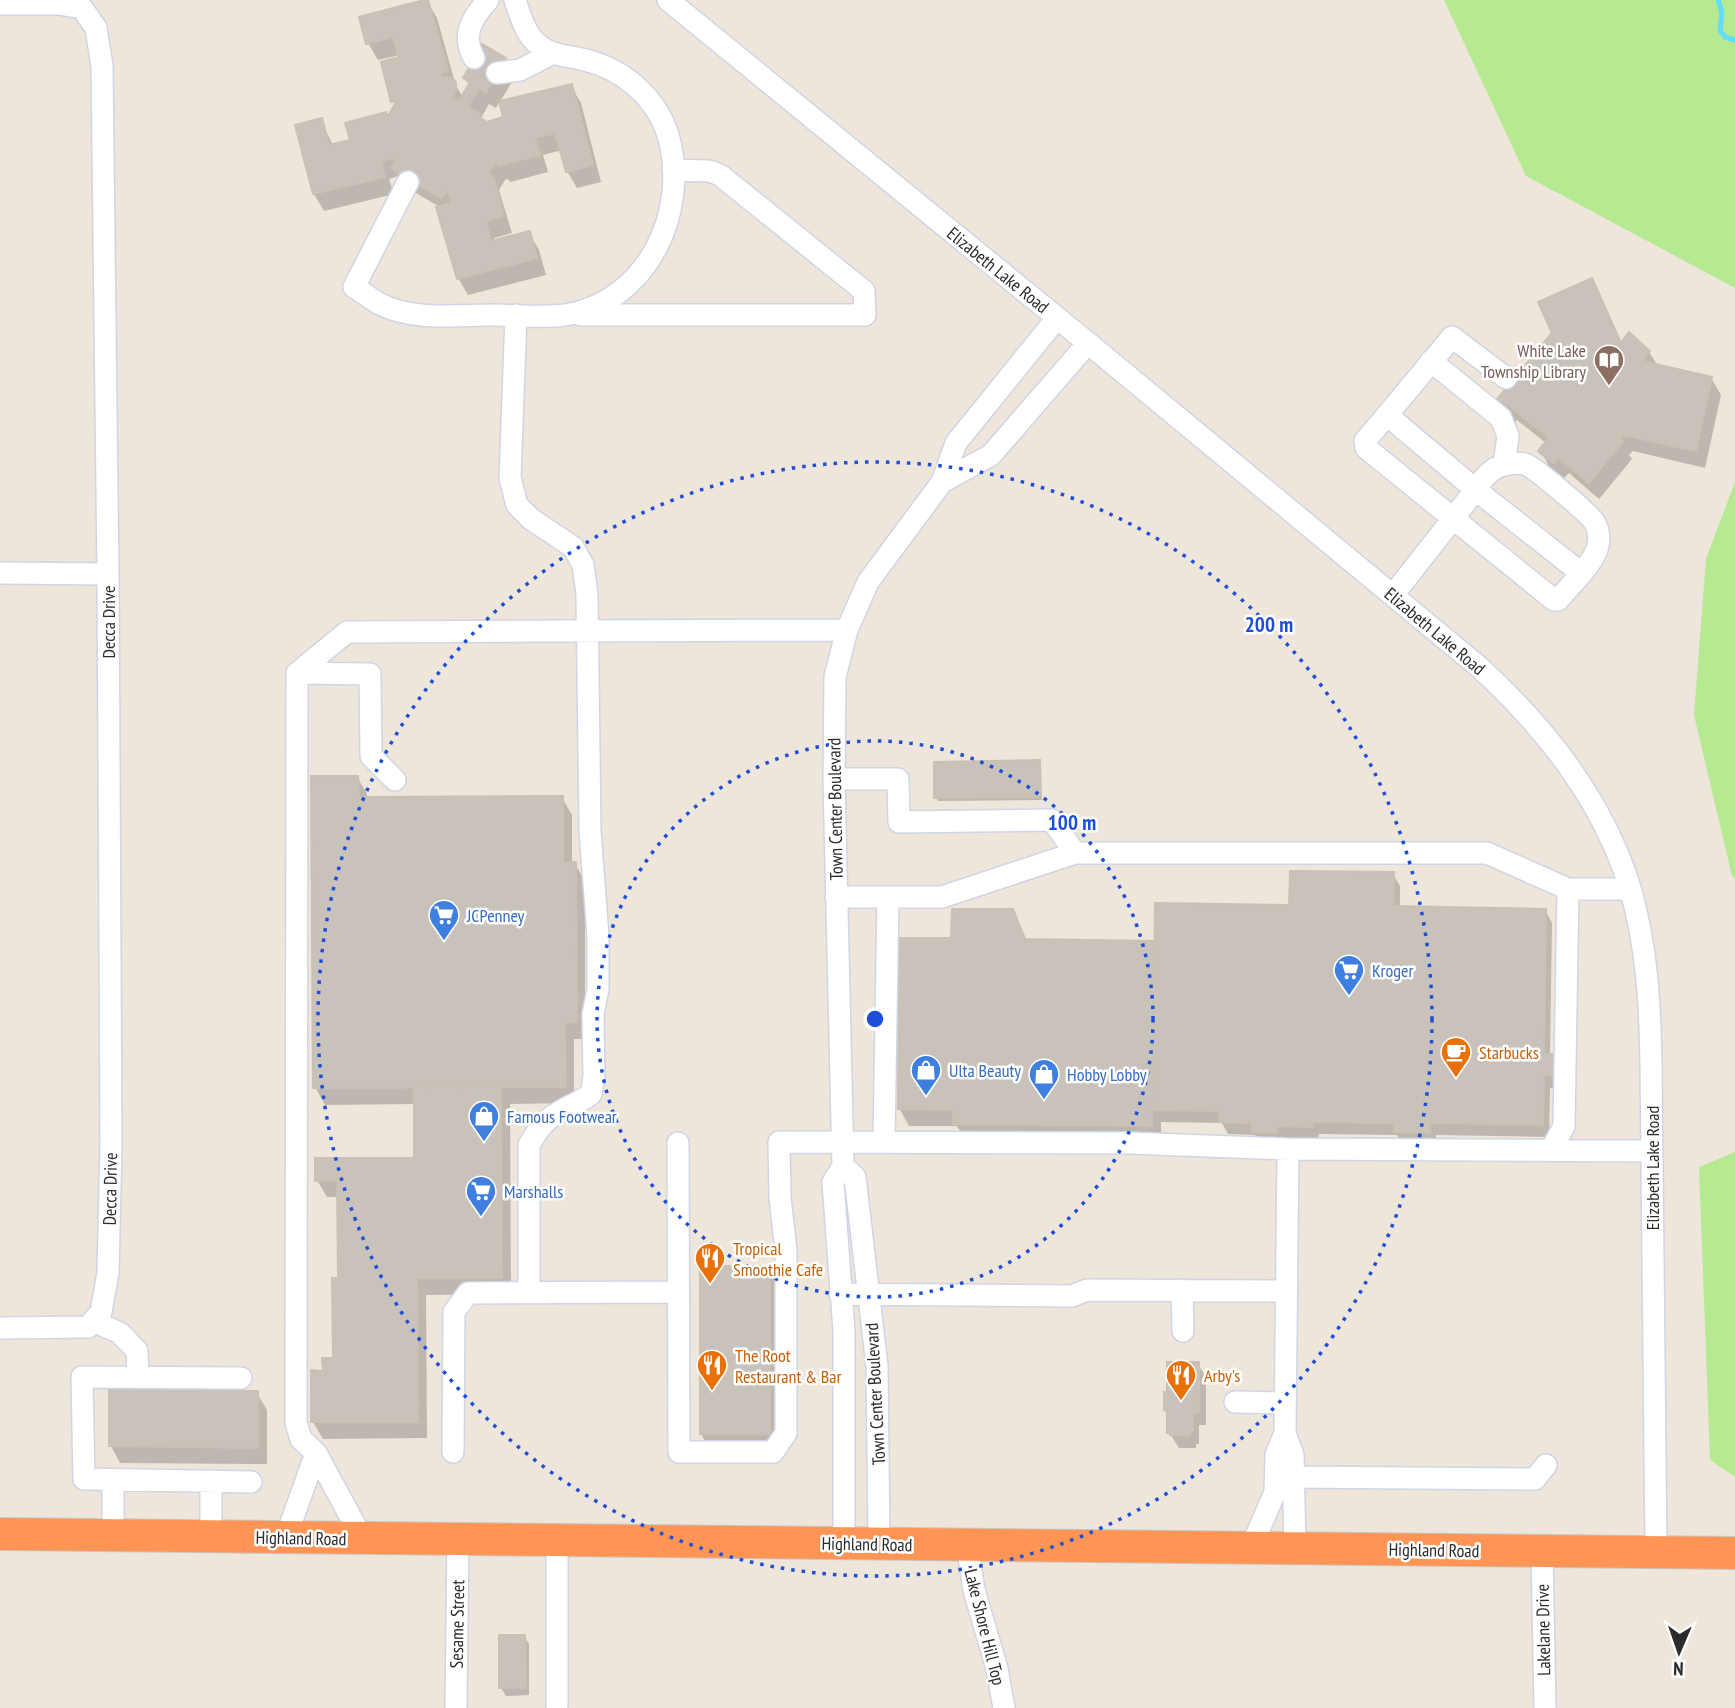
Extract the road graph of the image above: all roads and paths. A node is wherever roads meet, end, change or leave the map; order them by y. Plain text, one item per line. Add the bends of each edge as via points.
1 (488, 0) edge
2 (515, 0) edge
3 (668, 0) edge
4 (0, 4) edge
5 (553, 53) junction
6 (474, 58) dead end
7 (497, 74) dead end
8 (673, 170) junction
9 (408, 182) dead end
10 (516, 315) junction
11 (564, 315) junction
12 (1057, 318) junction
13 (1088, 343) junction
14 (1431, 361) junction
15 (1506, 378) dead end
16 (1387, 415) junction
17 (1504, 466) junction
18 (942, 482) junction
19 (1476, 490) junction
20 (1453, 519) junction
21 (0, 573) edge
22 (1581, 573) junction
23 (108, 574) junction
24 (1393, 595) junction
25 (589, 631) junction
26 (847, 631) junction
27 (297, 673) junction
28 (834, 779) junction
29 (395, 780) dead end
30 (1075, 853) junction
31 (1568, 889) junction
32 (1630, 889) junction
33 (836, 897) junction
34 (888, 897) junction
35 (841, 1141) junction
36 (884, 1141) junction
37 (678, 1143) dead end
38 (1288, 1149) junction
39 (1552, 1150) junction
40 (1652, 1151) junction
41 (843, 1166) junction
42 (1182, 1290) junction
43 (1286, 1291) junction
44 (529, 1292) junction
45 (678, 1292) junction
46 (840, 1294) junction
47 (868, 1294) junction
48 (95, 1322) junction
49 (0, 1328) edge
50 (1183, 1331) dead end
51 (138, 1377) junction
52 (240, 1378) dead end
53 (1235, 1402) dead end
54 (1285, 1403) junction
55 (1285, 1433) junction
56 (453, 1452) dead end
57 (316, 1453) junction
58 (1546, 1465) dead end
59 (1293, 1477) junction
60 (113, 1480) junction
61 (211, 1481) junction
62 (251, 1482) dead end
63 (0, 1534) edge
64 (113, 1536) junction
65 (211, 1536) junction
66 (286, 1537) junction
67 (362, 1538) junction
68 (458, 1539) junction
69 (557, 1540) junction
70 (844, 1544) junction
71 (879, 1544) junction
72 (967, 1545) junction
73 (1251, 1548) junction
74 (1295, 1549) junction
75 (1542, 1552) junction
76 (1656, 1552) junction
77 (1735, 1553) edge
78 (557, 1705) dead end
79 (456, 1708) edge
80 (1004, 1708) edge
81 (1545, 1708) edge

1 - 6 street via 469,27 468,44
2 - 5 street via 530,37
3 - 12 street, Elizabeth Lake Road
4 - 23 street, Decca Drive via 82,8 96,27 102,66
5 - 7 street via 520,70
5 - 8 street via 605,66 639,90 666,130
8 - 11 street via 668,219 647,264 616,294
8 - 11 street via 720,175 864,291 865,315
9 - 10 street via 354,287 381,304 411,313
10 - 11 street
10 - 25 street via 510,478 517,505 573,547 583,565
12 - 13 street, Elizabeth Lake Road
12 - 18 street, Town Center Boulevard via 956,443
13 - 18 street, Town Center Boulevard via 991,455
13 - 24 street, Elizabeth Lake Road
14 - 15 street via 1452,337
14 - 16 street
14 - 17 street via 1502,418 1508,436
16 - 19 street
16 - 20 street via 1365,442 1366,448
17 - 19 street via 1488,474
17 - 22 street via 1529,466 1590,515 1598,530 1598,548
18 - 26 street, Town Center Boulevard via 868,582
19 - 20 street
19 - 22 street
20 - 22 street via 1554,600
20 - 24 street
21 - 23 street
23 - 48 street, Decca Drive via 111,1145 108,1273
24 - 32 street, Elizabeth Lake Road via 1533,720 1603,823
25 - 26 street
25 - 27 street via 347,632
25 - 44 street via 590,831 598,936 594,1077 591,1094 555,1114 529,1145
26 - 28 street, Town Center Boulevard via 835,677
27 - 29 street via 370,674 372,756
27 - 57 street via 296,1423 302,1439
28 - 30 street via 898,779 899,822 1052,820
28 - 33 street, Town Center Boulevard
30 - 31 street via 1487,853
30 - 34 street via 942,897
31 - 32 street
31 - 39 street via 1564,1126
32 - 40 street, Elizabeth Lake Road via 1649,999
33 - 34 street
33 - 35 street, Town Center Boulevard
34 - 36 street
35 - 36 street
35 - 41 street, Town Center Boulevard
35 - 45 street via 779,1142 786,1251 786,1433 773,1452 679,1452
36 - 38 street
37 - 45 street
38 - 39 street
38 - 43 street
39 - 40 street
40 - 76 street, Elizabeth Lake Road
41 - 46 street, Town Center Boulevard via 833,1182
41 - 47 street, Town Center Boulevard via 855,1177
42 - 43 street
42 - 47 street via 1087,1290 1072,1296
42 - 50 street
43 - 54 street
44 - 45 street
44 - 56 street via 468,1293 454,1312
46 - 47 street
46 - 70 street, Town Center Boulevard
47 - 71 street, Town Center Boulevard via 877,1366
48 - 49 street via 81,1328
48 - 51 street via 120,1333 137,1351
51 - 52 street
51 - 60 street via 82,1377 84,1479
53 - 54 street
54 - 55 street
55 - 59 street via 1293,1455
55 - 73 street via 1276,1455 1275,1492
57 - 66 street
57 - 67 street
58 - 59 street via 1535,1479
59 - 74 street
60 - 61 street
60 - 64 street
61 - 62 street
61 - 65 street
63 - 64 highway, Highland Road
64 - 65 highway, Highland Road
65 - 66 highway, Highland Road
66 - 67 highway, Highland Road
67 - 68 highway, Highland Road
68 - 69 highway, Highland Road
68 - 79 street, Sesame Street
69 - 70 highway, Highland Road
69 - 78 street
70 - 71 highway, Highland Road
71 - 72 highway, Highland Road
72 - 73 highway, Highland Road
72 - 80 street, Lake Shore Hill Top
73 - 74 highway, Highland Road
74 - 75 highway, Highland Road
75 - 76 highway, Highland Road
75 - 81 street, Lakelane Drive
76 - 77 highway, Highland Road

